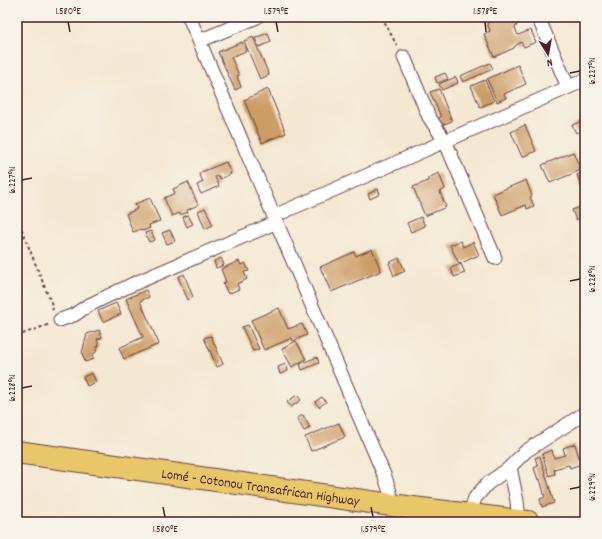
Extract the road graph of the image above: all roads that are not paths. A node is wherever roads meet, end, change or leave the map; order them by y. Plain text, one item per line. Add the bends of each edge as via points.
1 (189, 17) edge
2 (256, 17) edge
3 (538, 17) edge
4 (199, 41) junction
5 (404, 57) road end
6 (585, 80) edge
7 (568, 87) junction
8 (444, 141) junction
9 (275, 219) junction
10 (495, 258) dead end
11 (58, 321) road end
12 (585, 413) edge
13 (17, 452) edge
14 (510, 467) junction
15 (392, 505) junction
16 (457, 517) edge
17 (524, 521) edge

1 - 4 street
2 - 4 street
3 - 7 street
4 - 9 street
5 - 8 street via 429,117
6 - 7 street
7 - 8 street
8 - 9 street
8 - 10 street
9 - 11 street
9 - 15 street via 385,477
12 - 14 street via 526,451
13 - 15 highway, Lomé - Cotonou Transafrican Highway
14 - 16 street via 487,484
14 - 17 street
15 - 16 highway, Lomé - Cotonou Transafrican Highway
16 - 17 highway, Lomé - Cotonou Transafrican Highway

